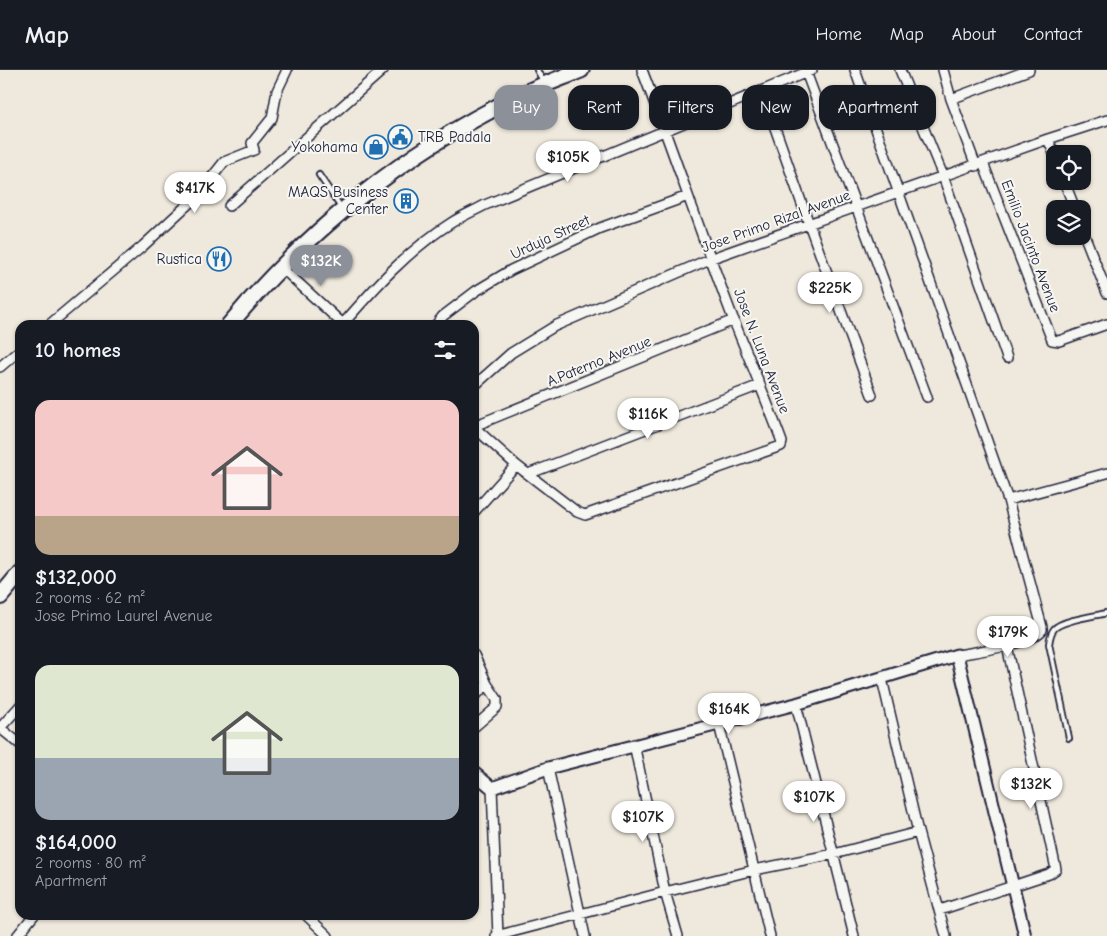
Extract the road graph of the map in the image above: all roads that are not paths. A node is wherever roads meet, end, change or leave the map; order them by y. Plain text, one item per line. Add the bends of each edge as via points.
1 (287, 70) edge
2 (383, 70) edge
3 (537, 70) edge
4 (581, 70) edge
5 (642, 70) edge
6 (855, 70) edge
7 (900, 70) edge
8 (942, 70) edge
9 (1029, 70) edge
10 (809, 71) edge
11 (544, 85) joint
12 (776, 85) edge
13 (649, 88) edge
14 (951, 100) junction
15 (494, 110) edge
16 (1107, 120) edge
17 (665, 130) joint
18 (776, 130) edge
19 (1048, 139) junction
20 (1050, 145) edge
21 (980, 164) junction
22 (319, 175) dead end
23 (943, 176) junction
24 (899, 192) junction
25 (688, 196) junction
26 (229, 206) dead end
27 (857, 207) junction
28 (343, 211) junction
29 (809, 224) junction
30 (1088, 245) edge
31 (712, 258) junction
32 (282, 268) junction
33 (1107, 293) edge
34 (56, 320) edge
35 (234, 320) edge
36 (338, 320) edge
37 (347, 320) edge
38 (440, 320) edge
39 (734, 320) junction
40 (1107, 324) edge
41 (15, 354) edge
42 (1007, 358) dead end
43 (0, 367) edge
44 (479, 382) edge
45 (760, 385) junction
46 (872, 395) dead end
47 (927, 397) dead end
48 (479, 425) edge
49 (479, 432) edge
50 (516, 465) junction
51 (1107, 473) edge
52 (528, 474) junction
53 (1008, 500) junction
54 (479, 506) edge
55 (15, 579) edge
56 (0, 597) edge
57 (1107, 613) edge
58 (1007, 646) junction
59 (957, 655) junction
60 (479, 666) edge
61 (882, 679) junction
62 (487, 684) junction
63 (479, 693) edge
64 (796, 704) junction
65 (15, 713) edge
66 (479, 723) edge
67 (720, 724) junction
68 (1, 731) edge
69 (1069, 738) dead end
70 (15, 741) edge
71 (634, 744) junction
72 (548, 768) junction
73 (479, 777) edge
74 (492, 788) junction
75 (918, 832) junction
76 (834, 854) junction
77 (754, 870) junction
78 (1013, 886) junction
79 (665, 892) junction
80 (940, 910) junction
81 (580, 914) junction
82 (30, 920) edge
83 (311, 920) edge
84 (17, 936) edge
85 (328, 936) edge
86 (497, 936) edge
87 (585, 936) edge
88 (678, 936) edge
89 (770, 936) edge
90 (854, 936) edge
91 (946, 936) edge
92 (1026, 936) edge

1 - 34 street via 272,118 252,143 254,150 224,162 197,196 157,234
2 - 26 street
3 - 11 lane
4 - 11 highway
5 - 13 street, Jose N. Luna Avenue
6 - 24 street
7 - 23 street
8 - 14 street, Emilio Jacinto Avenue
9 - 14 street
10 - 12 street
10 - 27 street
14 - 21 street, Emilio Jacinto Avenue
15 - 28 highway via 442,140
16 - 19 street, Jose Primo Rizal Avenue
17 - 25 street, Jose N. Luna Avenue
17 - 37 street via 485,205 452,222 392,269
18 - 29 street
19 - 20 street
19 - 21 street, Jose Primo Rizal Avenue
21 - 23 street, Jose Primo Rizal Avenue
21 - 40 street, Emilio Jacinto Avenue via 1052,340 1059,341
22 - 28 lane
23 - 24 street, Jose Primo Rizal Avenue
23 - 42 street
24 - 27 street, Jose Primo Rizal Avenue
24 - 53 street
25 - 31 street, Jose N. Luna Avenue
25 - 38 street, Urduja Street via 600,228 511,270 476,291
27 - 29 street, Jose Primo Rizal Avenue
27 - 47 street
28 - 32 highway
29 - 31 street, Jose Primo Rizal Avenue
29 - 46 street
30 - 33 street
31 - 39 street, Jose N. Luna Avenue
31 - 44 street, Jose Primo Rizal Avenue via 555,326 511,353
32 - 35 highway
32 - 36 street
39 - 45 street, Jose N. Luna Avenue
39 - 48 street, A.Paterno Avenue
41 - 43 street
45 - 52 street
45 - 52 street, Jose N. Luna Avenue via 781,446 585,515
49 - 50 street
50 - 52 street
50 - 54 street
51 - 53 street
53 - 58 street via 1042,630 1036,636
55 - 56 highway
57 - 69 lane via 1062,624 1051,634 1049,644
58 - 59 street
58 - 78 street via 1056,869
59 - 61 street
59 - 78 street
60 - 62 street
61 - 64 street
61 - 75 street
62 - 63 street
62 - 66 street via 498,703
64 - 67 street
64 - 76 street
65 - 68 street
67 - 71 street
67 - 77 street
68 - 70 street
71 - 72 street
71 - 79 street
72 - 74 street
72 - 81 street
73 - 74 street
74 - 86 street
75 - 76 street
75 - 80 street
76 - 77 street
76 - 90 street
77 - 79 street
77 - 89 street
78 - 80 street
78 - 92 street
79 - 81 street
79 - 88 street
80 - 91 street
81 - 86 street
81 - 87 street
82 - 84 street
83 - 85 street

